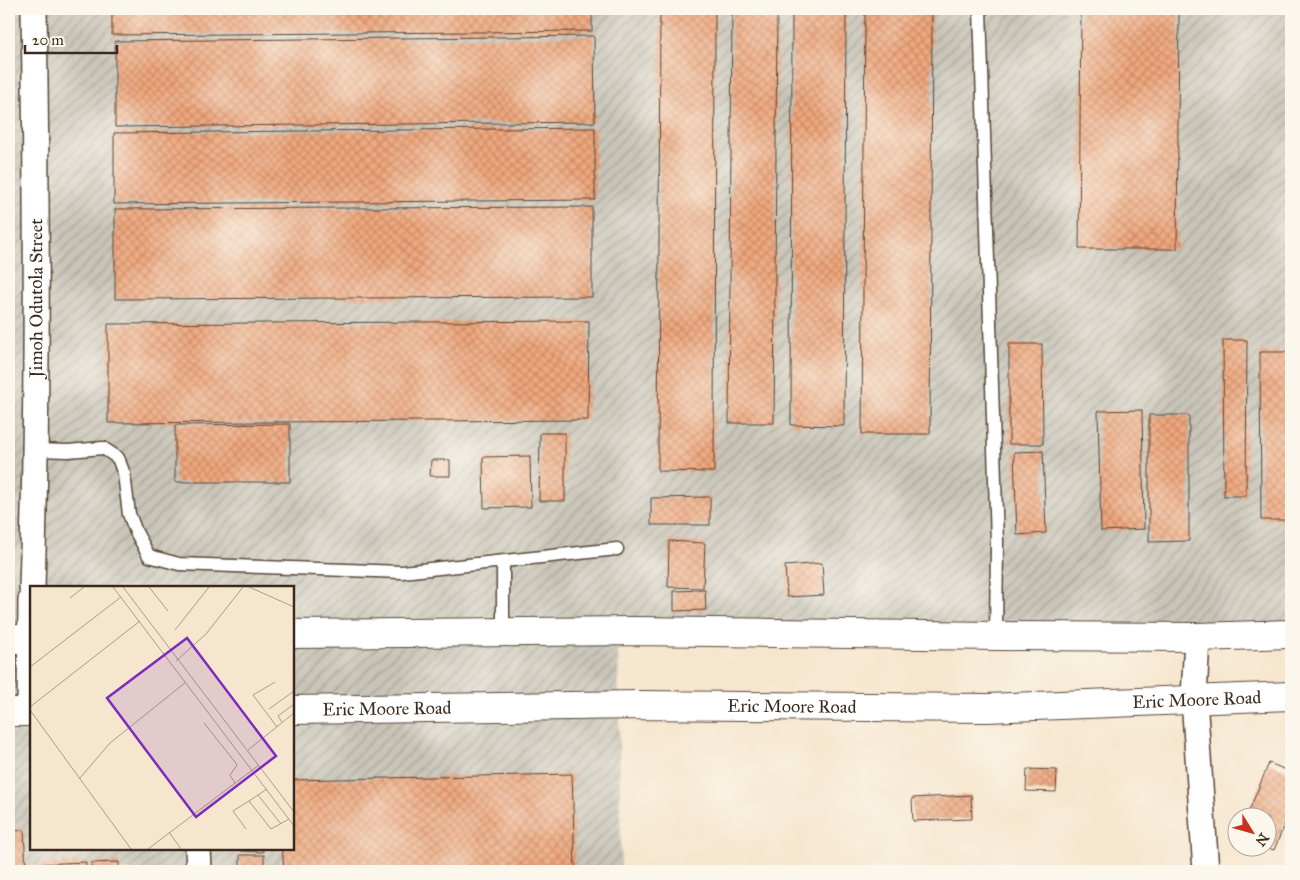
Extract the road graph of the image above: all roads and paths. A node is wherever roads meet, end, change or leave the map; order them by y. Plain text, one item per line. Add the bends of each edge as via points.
1 (34, 9) edge
2 (980, 9) edge
3 (36, 450) junction
4 (617, 549) dead end
5 (503, 562) junction
6 (32, 586) edge
7 (30, 605) edge
8 (502, 633) junction
9 (294, 634) edge
10 (1291, 634) edge
11 (996, 636) junction
12 (1197, 637) junction
13 (23, 639) edge
14 (1291, 696) edge
15 (1194, 699) junction
16 (294, 710) edge
17 (23, 712) edge
18 (198, 850) edge
19 (199, 871) edge
20 (1206, 871) edge

1 - 3 street, Jimoh Odutola Street
2 - 11 lane via 997,543
3 - 5 lane via 103,448 118,458 124,474 129,514 149,556 178,564 402,572
3 - 6 street, Jimoh Odutola Street
4 - 5 lane
5 - 8 lane
7 - 13 street
8 - 9 street
8 - 11 street via 635,631
10 - 12 street
11 - 12 street
12 - 15 street
13 - 17 street
14 - 15 street, Eric Moore Road
15 - 16 street, Eric Moore Road via 987,708 638,705
15 - 20 street
18 - 19 street

